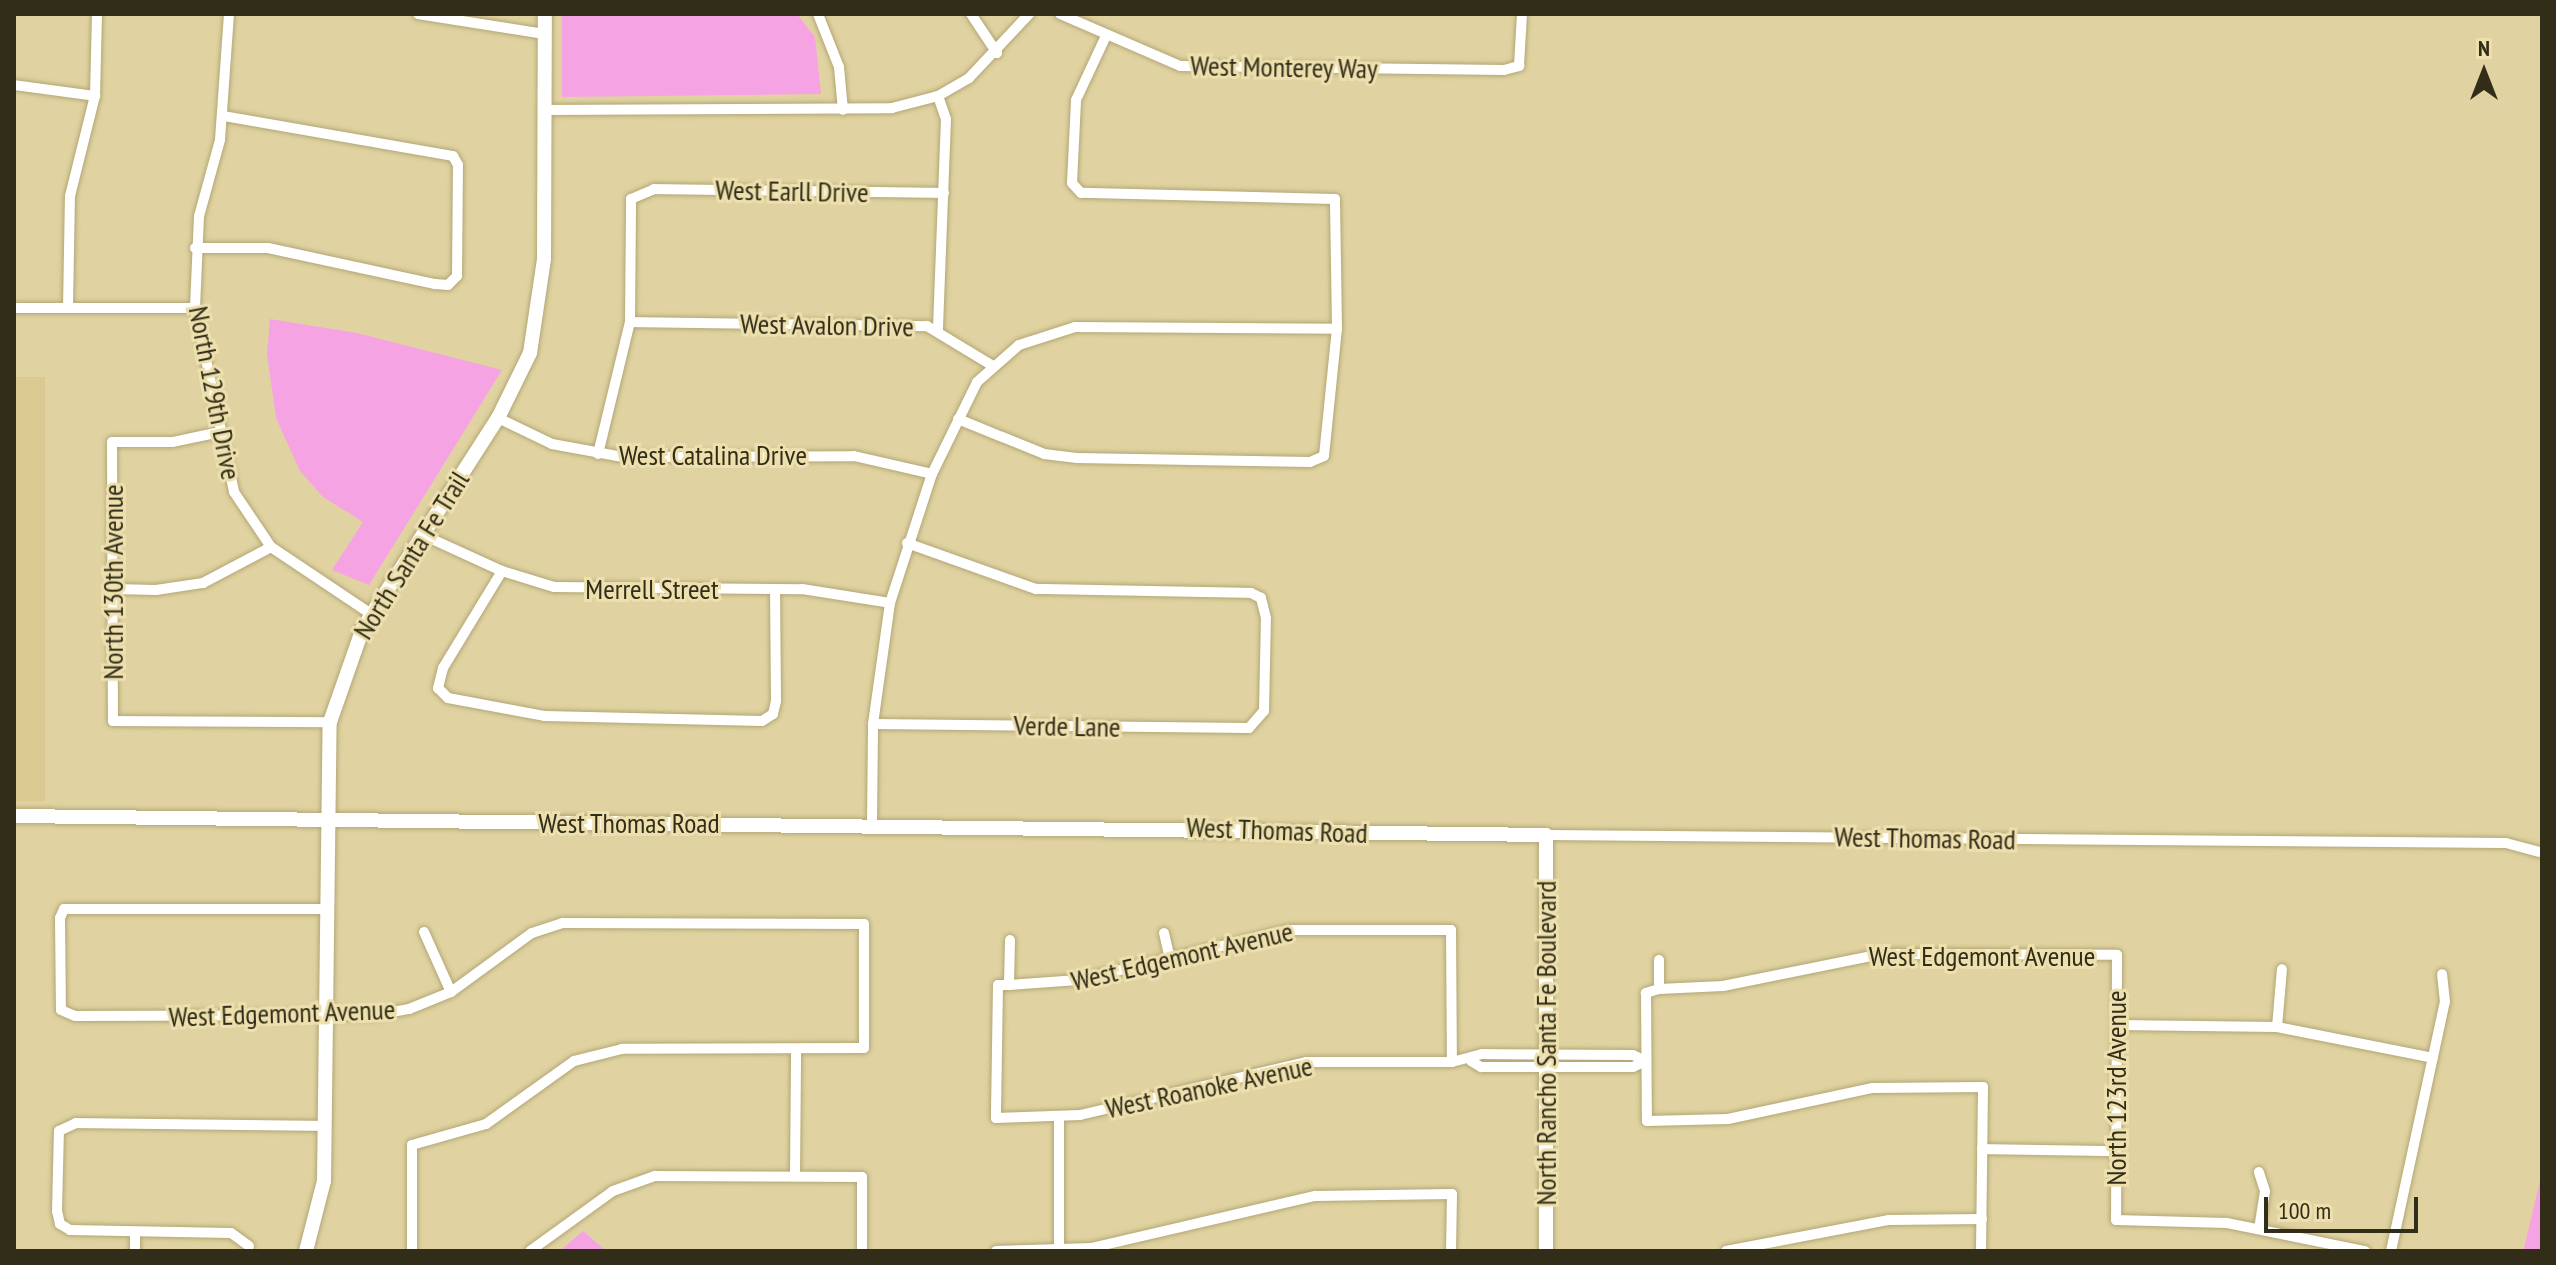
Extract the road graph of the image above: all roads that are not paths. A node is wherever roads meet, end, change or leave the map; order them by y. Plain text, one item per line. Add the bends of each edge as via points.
1 (97, 14) edge
2 (229, 14) edge
3 (418, 14) edge
4 (545, 14) edge
5 (818, 14) edge
6 (971, 14) edge
7 (1029, 14) edge
8 (1060, 14) edge
9 (1522, 14) edge
10 (544, 34) junction
11 (1106, 36) junction
12 (997, 53) junction
13 (14, 85) edge
14 (95, 96) junction
15 (938, 96) junction
16 (544, 110) junction
17 (843, 110) junction
18 (223, 116) junction
19 (944, 193) junction
20 (195, 248) junction
21 (14, 308) edge
22 (68, 308) junction
23 (195, 308) junction
24 (630, 322) junction
25 (938, 329) junction
26 (1337, 329) junction
27 (993, 366) junction
28 (498, 418) junction
29 (958, 419) junction
30 (220, 432) junction
31 (598, 454) junction
32 (932, 474) junction
33 (423, 535) junction
34 (907, 543) junction
35 (271, 547) junction
36 (502, 571) junction
37 (114, 589) junction
38 (775, 589) junction
39 (890, 603) junction
40 (371, 614) junction
41 (330, 722) junction
42 (873, 724) junction
43 (14, 816) edge
44 (328, 820) junction
45 (872, 824) junction
46 (1546, 835) junction
47 (2539, 852) dead end
48 (328, 909) junction
49 (424, 932) dead end
50 (1164, 933) dead end
51 (1010, 940) dead end
52 (2117, 955) joint
53 (1170, 959) junction
54 (1659, 960) dead end
55 (2282, 969) dead end
56 (2442, 974) dead end
57 (1009, 985) junction
58 (1659, 989) junction
59 (451, 992) junction
60 (327, 1017) junction
61 (2117, 1025) junction
62 (2277, 1027) junction
63 (796, 1049) junction
64 (2433, 1058) junction
65 (1546, 1061) junction
66 (1646, 1061) junction
67 (1452, 1062) junction
68 (1059, 1118) junction
69 (326, 1126) junction
70 (1982, 1149) junction
71 (2116, 1151) junction
72 (2259, 1172) dead end
73 (795, 1176) junction
74 (1982, 1219) junction
75 (2259, 1229) junction
76 (135, 1232) junction
77 (249, 1246) dead end
78 (1059, 1248) junction
79 (996, 1249) edge
80 (311, 1250) edge
81 (135, 1251) edge
82 (412, 1251) edge
83 (530, 1251) edge
84 (862, 1251) edge
85 (1451, 1251) edge
86 (1546, 1251) edge
87 (1726, 1251) edge
88 (1981, 1251) edge
89 (2365, 1251) edge
90 (2391, 1251) edge

1 - 14 street
2 - 18 street, North 129th Drive
3 - 10 street
4 - 10 street, North Santa Fe Trail
5 - 17 street via 839,67
6 - 12 street
7 - 12 street
8 - 11 street, West Monterey Way
9 - 11 street, West Monterey Way via 1519,66 1211,69 1150,57
10 - 16 street, North Santa Fe Trail
11 - 26 street via 1076,100 1072,183 1081,193 1335,199
12 - 15 street
13 - 14 street
14 - 22 street via 70,196
15 - 17 street via 892,108
15 - 19 street via 946,119
16 - 17 street
16 - 28 street, North Santa Fe Trail via 541,306 526,363
18 - 20 street, North 129th Drive
18 - 20 street via 453,156 458,165 457,276 448,285 268,248
19 - 24 street, West Earll Drive via 641,193 631,199
19 - 25 street
20 - 23 street, North 129th Drive
21 - 22 street
22 - 23 street
23 - 30 street, North 129th Drive
24 - 25 street, West Avalon Drive
24 - 31 street
25 - 27 street, West Avalon Drive
26 - 27 street via 1075,327 1019,345
26 - 29 street via 1324,456 1310,462 1044,454
27 - 29 street via 977,382
28 - 31 street, West Catalina Drive via 552,444
28 - 33 street, North Santa Fe Trail
29 - 32 street
30 - 35 street, North 129th Drive via 234,492
30 - 37 street, North 130th Avenue via 172,442 112,442
31 - 32 street, West Catalina Drive via 854,456
32 - 34 street
33 - 36 street, Merrell Street
33 - 40 street, North Santa Fe Trail
34 - 39 street
34 - 42 street, Verde Lane via 1036,589 1251,593 1261,598 1265,666 1258,721 1249,728
35 - 37 street via 203,583
35 - 40 street, North 129th Drive
36 - 38 street, Merrell Street via 576,590
36 - 38 street via 443,668 438,688 448,698 545,716 762,721 773,714
37 - 41 street, North 130th Avenue via 113,721
38 - 39 street, Merrell Street via 833,591
39 - 42 street
40 - 41 street, North Santa Fe Trail via 342,677
41 - 44 street, North Santa Fe Trail
42 - 45 street
43 - 44 street, West Thomas Road
44 - 45 street, West Thomas Road
44 - 48 street, North Santa Fe Trail
45 - 46 street, West Thomas Road
46 - 47 street, West Thomas Road via 2506,843
46 - 65 street, North Rancho Santa Fe Boulevard
48 - 60 street, North Santa Fe Trail
48 - 60 street, West Edgemont Avenue via 64,909 60,918 61,1010 75,1016
49 - 59 street
50 - 53 street
51 - 57 street
52 - 58 street, West Edgemont Avenue via 1881,954 1723,986
52 - 61 street, North 123rd Avenue
53 - 57 street, West Edgemont Avenue via 1055,984
53 - 67 street, West Edgemont Avenue via 1289,930 1451,930
54 - 58 street
55 - 62 street
56 - 64 street via 2445,1002
57 - 68 street, West Roanoke Avenue via 998,985 996,1118
58 - 66 street via 1646,993
59 - 60 street, West Edgemont Avenue via 409,1009
59 - 63 street, West Edgemont Avenue via 532,933 563,923 864,924 864,1048
60 - 69 street, North Santa Fe Trail
61 - 62 street
61 - 71 street, North 123rd Avenue
62 - 64 street
63 - 73 street
63 - 82 street via 601,1052 574,1061 486,1124 412,1145
64 - 90 street
65 - 66 street, West Roanoke Avenue via 1633,1055
65 - 67 street, West Roanoke Avenue via 1482,1054
65 - 86 street, North Rancho Santa Fe Boulevard
66 - 70 street via 1647,1121 1728,1119 1873,1088 1983,1087
67 - 68 street, West Roanoke Avenue via 1306,1062
68 - 78 street
69 - 76 street via 66,1126 59,1131 60,1224 70,1230
69 - 80 street, North Santa Fe Trail via 322,1198
70 - 71 street
70 - 74 street
71 - 75 street, North 123rd Avenue via 2116,1220 2210,1221
72 - 75 street via 2265,1191
73 - 83 street via 655,1176 631,1182
73 - 84 street via 862,1177
74 - 87 street via 1889,1220
74 - 88 street
75 - 89 street
76 - 77 street via 231,1233
76 - 81 street
78 - 79 street
78 - 85 street via 1121,1243 1315,1196 1452,1194

